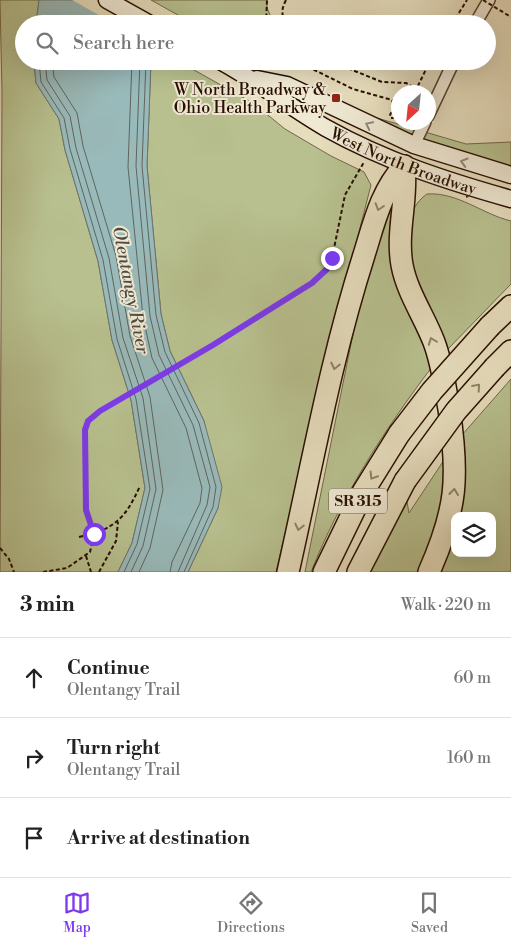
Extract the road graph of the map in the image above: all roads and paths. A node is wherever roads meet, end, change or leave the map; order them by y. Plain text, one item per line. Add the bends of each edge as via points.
1 (107, 0) edge
2 (266, 0) edge
3 (286, 0) edge
4 (467, 0) edge
5 (483, 0) edge
6 (490, 0) edge
7 (134, 15) edge
8 (266, 15) edge
9 (282, 15) edge
10 (458, 15) edge
11 (481, 15) edge
12 (511, 17) edge
13 (236, 70) edge
14 (314, 70) edge
15 (352, 70) edge
16 (426, 70) edge
17 (450, 70) edge
18 (252, 78) junction
19 (408, 85) edge
20 (419, 85) edge
21 (436, 99) edge
22 (391, 100) edge
23 (421, 130) edge
24 (414, 145) junction
25 (404, 166) junction
26 (361, 167) dead end
27 (511, 174) edge
28 (511, 199) edge
29 (511, 306) edge
30 (511, 351) edge
31 (140, 486) dead end
32 (118, 522) junction
33 (94, 534) junction
34 (79, 537) dead end
35 (0, 548) edge
36 (86, 556) junction
37 (14, 572) edge
38 (43, 572) edge
39 (90, 572) edge
40 (99, 572) edge
41 (288, 572) edge
42 (324, 572) edge
43 (358, 572) edge
44 (429, 572) edge

1 - 7 main road
2 - 8 path
3 - 9 path via 281,8
4 - 10 path
5 - 12 path, bridge
6 - 11 street
13 - 18 main road, West North Broadway
14 - 22 path via 353,89
15 - 19 path via 382,82
16 - 20 path
17 - 21 street
24 -> 18 main road, West North Broadway via 287,85
18 - 25 main road, West North Broadway via 328,129
23 - 24 street
24 - 25 main road
27 -> 24 main road, West North Broadway
25 - 28 main road, West North Broadway
25 -> 41 highway via 382,199 357,276
44 -> 25 highway via 448,522 456,469 446,388 434,342 402,265
26 - 33 path via 345,195 332,258 327,269 312,283 88,421 85,430 86,510
29 -> 42 highway, SR 315, bridge via 432,391 399,434 363,492
43 -> 30 highway, SR 315, bridge via 405,481 456,411
31 - 32 path
32 - 33 path
32 - 40 path via 116,541
33 - 34 path
33 - 36 path
35 - 37 path
36 - 38 path via 67,568
36 - 39 path

